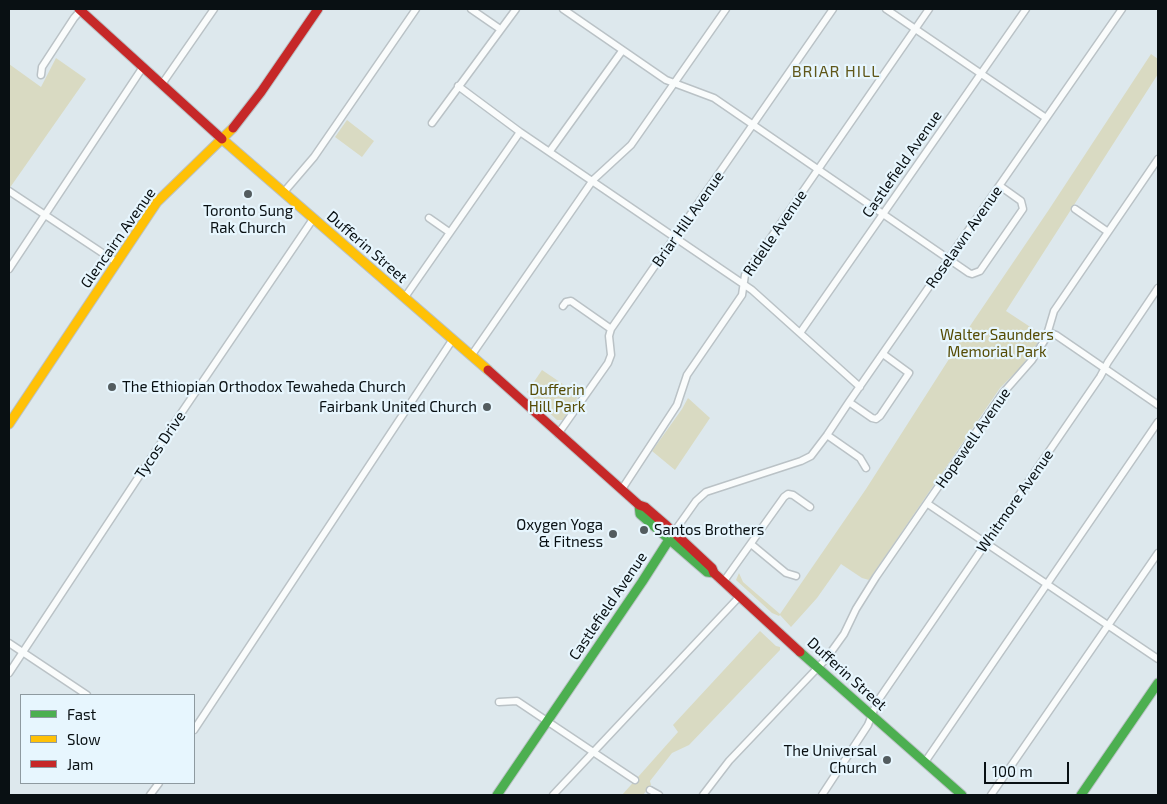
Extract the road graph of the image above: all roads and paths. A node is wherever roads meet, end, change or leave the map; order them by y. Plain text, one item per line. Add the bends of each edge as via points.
1 (80, 9) edge
2 (214, 9) edge
3 (318, 9) edge
4 (416, 9) edge
5 (471, 9) edge
6 (516, 9) edge
7 (563, 9) edge
8 (726, 9) edge
9 (833, 9) edge
10 (886, 9) edge
11 (929, 9) edge
12 (1026, 9) edge
13 (1122, 9) edge
14 (500, 29) junction
15 (916, 29) junction
16 (622, 51) junction
17 (143, 67) junction
18 (981, 74) junction
19 (41, 75) dead end
20 (162, 84) junction
21 (674, 84) junction
22 (458, 86) junction
23 (1046, 118) junction
24 (432, 123) dead end
25 (753, 125) junction
26 (520, 132) junction
27 (224, 140) junction
28 (550, 152) junction
29 (1158, 159) edge
30 (817, 170) junction
31 (593, 180) junction
32 (1000, 186) junction
33 (9, 191) edge
34 (284, 192) junction
35 (1074, 209) dead end
36 (45, 214) junction
37 (883, 216) junction
38 (429, 218) dead end
39 (313, 219) junction
40 (449, 232) junction
41 (1108, 232) junction
42 (675, 237) junction
43 (948, 259) junction
44 (116, 262) junction
45 (9, 270) edge
46 (743, 285) junction
47 (1158, 288) edge
48 (404, 297) junction
49 (563, 306) dead end
50 (611, 329) junction
51 (1048, 332) junction
52 (800, 334) junction
53 (453, 339) junction
54 (883, 354) junction
55 (471, 356) junction
56 (1104, 368) junction
57 (860, 387) junction
58 (848, 402) junction
59 (1158, 405) edge
60 (10, 420) edge
61 (1158, 422) edge
62 (558, 434) junction
63 (827, 435) junction
64 (801, 461) joint
65 (866, 468) dead end
66 (622, 489) junction
67 (928, 504) junction
68 (810, 507) dead end
69 (671, 536) junction
70 (986, 542) junction
71 (751, 544) junction
72 (1158, 553) edge
73 (796, 576) dead end
74 (724, 581) junction
75 (1047, 584) junction
76 (740, 596) junction
77 (1108, 626) junction
78 (9, 643) edge
79 (23, 653) junction
80 (1158, 659) edge
81 (819, 667) junction
82 (9, 673) edge
83 (1157, 688) edge
84 (85, 694) edge
85 (498, 702) dead end
86 (873, 715) junction
87 (547, 721) junction
88 (195, 728) edge
89 (594, 752) junction
90 (925, 762) junction
91 (634, 780) dead end
92 (157, 784) edge
93 (650, 790) dead end
94 (956, 793) edge
95 (150, 795) edge
96 (497, 795) edge
97 (553, 795) edge
98 (658, 795) edge
99 (703, 795) edge
100 (822, 795) edge
101 (991, 795) edge
102 (1082, 795) edge

1 - 17 main road, Dufferin Street
1 - 19 street via 42,67
2 - 20 street
3 - 27 main road, Glencairn Avenue
4 - 34 street via 314,157
5 - 14 street
6 - 14 street
7 - 16 street
8 - 21 street
9 - 25 street, Briar Hill Avenue
10 - 15 street
11 - 15 street, Ridelle Avenue
12 - 18 street, Castlefield Avenue
13 - 23 street, Roselawn Avenue
14 - 22 street
15 - 18 street
15 - 30 street, Ridelle Avenue
16 - 21 street
16 - 28 street
17 - 20 main road, Dufferin Street
17 - 36 street
18 - 23 street
18 - 37 street, Castlefield Avenue
20 - 27 main road, Dufferin Street
21 - 25 street via 714,98
21 - 31 street via 631,145
22 - 24 street
22 - 26 street
23 - 32 street, Roselawn Avenue
25 - 30 street
25 - 42 street, Briar Hill Avenue
26 - 28 street
26 - 40 street
27 - 34 main road, Dufferin Street
27 - 44 main road, Glencairn Avenue via 157,202
28 - 31 street
29 - 41 street, Hopewell Avenue
30 - 37 street
30 - 46 street, Ridelle Avenue via 745,275
31 - 42 street
31 - 55 street
32 - 43 street, Roselawn Avenue
32 - 43 street via 1022,201 1023,208 980,271 972,274
33 - 36 street
34 - 39 main road, Dufferin Street
35 - 41 street
36 - 44 street
36 - 45 street
37 - 43 street
37 - 52 street, Castlefield Avenue
38 - 40 street
39 - 48 main road, Dufferin Street
39 - 79 street, Tycos Drive
40 - 48 street
41 - 51 street, Hopewell Avenue via 1054,311
42 - 46 street
42 - 50 street, Briar Hill Avenue
43 - 54 street, Roselawn Avenue
44 - 60 main road, Glencairn Avenue
46 - 52 street
46 - 66 street, Ridelle Avenue via 742,295 687,376 677,405
47 - 56 street, Whitmore Avenue
48 - 53 main road, Dufferin Street
49 - 50 street via 571,301
50 - 62 street via 608,364
51 - 56 street
51 - 67 street, Hopewell Avenue via 1032,360 1003,393
52 - 57 street
53 - 55 main road, Dufferin Street
53 - 88 street
54 - 57 street, Roselawn Avenue
54 - 58 street via 910,372 878,418 872,418
55 - 62 main road, Dufferin Street
56 - 59 street
56 - 70 street, Whitmore Avenue
57 - 58 street, Roselawn Avenue
58 - 63 street, Roselawn Avenue
61 - 75 street
62 - 66 main road, Dufferin Street
63 - 64 street, Roselawn Avenue via 811,456
63 - 65 street via 860,458
64 - 69 street, Castlefield Avenue via 706,492
66 - 69 main road, Dufferin Street via 640,505 640,514
67 - 70 street
67 - 81 street, Hopewell Avenue via 872,583 844,634
68 - 71 street via 788,494
69 - 74 main road, Dufferin Street via 707,572
69 - 87 main road, Castlefield Avenue
70 - 75 street
70 - 86 street, Whitmore Avenue via 877,702
71 - 73 street via 786,573
71 - 74 street
72 - 77 street
74 - 76 main road, Dufferin Street
75 - 77 street
75 - 90 street
76 - 81 main road, Dufferin Street
76 - 89 street
77 - 80 street
77 - 101 street
78 - 79 street
79 - 82 street, Tycos Drive
79 - 84 street
81 - 86 main road, Dufferin Street
81 - 99 street, Hopewell Avenue via 729,761
83 - 102 main road
85 - 87 street via 517,701
86 - 90 main road, Dufferin Street
86 - 100 street, Whitmore Avenue
87 - 89 street
87 - 96 main road, Castlefield Avenue
89 - 91 street
89 - 97 street
90 - 94 main road, Dufferin Street
92 - 95 street
93 - 98 street

